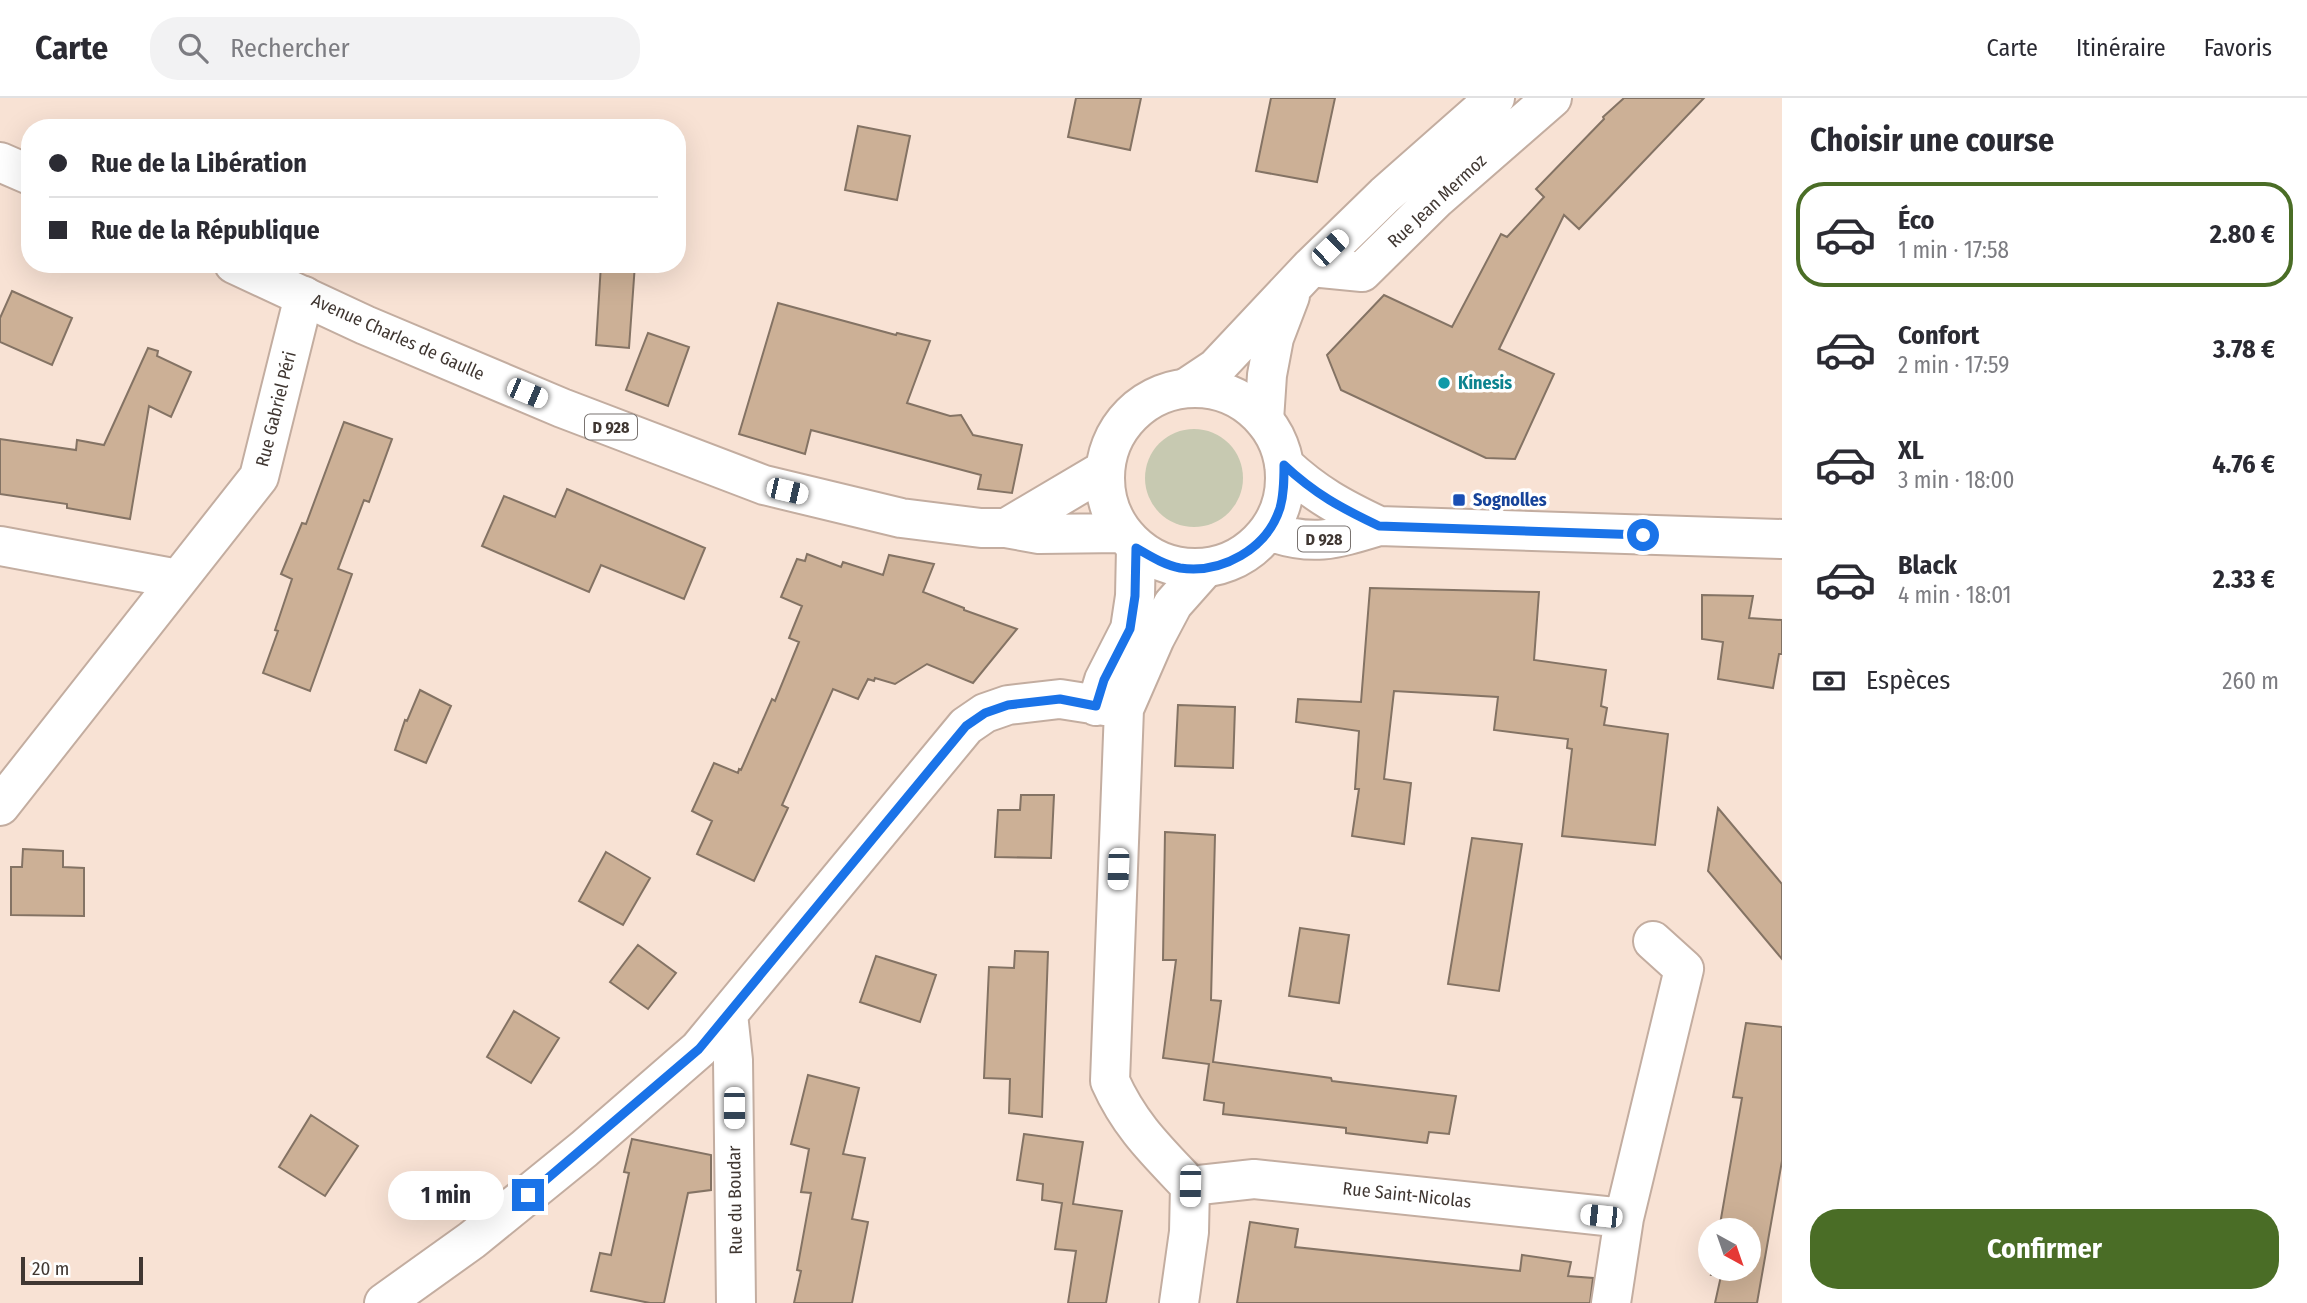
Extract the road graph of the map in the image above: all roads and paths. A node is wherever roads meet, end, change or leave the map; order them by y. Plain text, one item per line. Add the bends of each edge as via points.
1 (1495, 98) edge
2 (1552, 98) edge
3 (0, 162) edge
4 (21, 171) edge
5 (254, 273) edge
6 (1302, 277) junction
7 (304, 296) junction
8 (1186, 388) junction
9 (1264, 420) junction
10 (1284, 465) junction
11 (1104, 470) junction
12 (1379, 526) junction
13 (1006, 528) junction
14 (1269, 531) junction
15 (1782, 539) edge
16 (1129, 540) junction
17 (0, 546) edge
18 (1205, 568) junction
19 (178, 579) junction
20 (1110, 707) junction
21 (0, 806) edge
22 (1653, 941) dead end
23 (728, 1014) junction
24 (1190, 1186) junction
25 (1624, 1218) junction
26 (384, 1303) edge
27 (736, 1303) edge
28 (1179, 1303) edge
29 (1611, 1303) edge

1 - 6 street, Rue Jean Mermoz via 1385,195
2 - 6 street, Rue Jean Mermoz via 1435,200 1362,272
3 - 4 street
5 - 7 street, Avenue Charles de Gaulle / D 928
6 - 8 street, Rue Jean Mermoz via 1216,368
6 - 9 street, Rue Jean Mermoz via 1275,338
7 - 13 street, Avenue Charles de Gaulle / D 928 via 562,408 764,485 901,518
7 - 19 street, Rue Gabriel Péri via 258,477
8 - 9 street via 1224,393
8 - 11 street via 1156,396 1130,414 1112,440
9 - 10 street
10 - 12 street via 1307,487
10 - 14 street via 1282,499
11 - 13 street
11 - 16 street via 1111,513
12 - 14 street, D 928 via 1332,540 1292,539
12 - 15 street, D 928
13 - 16 street, Avenue Charles de Gaulle
14 - 18 street via 1241,556
16 - 18 street via 1157,561 1180,568
16 - 20 street via 1135,596 1130,629 1104,680
17 - 19 street
18 - 20 street via 1173,604
19 - 21 street, Rue Gabriel Péri
20 - 23 street via 1060,699 1008,705 966,726
20 - 24 street via 1110,1081 1141,1135
22 - 25 street via 1684,969
23 - 26 street via 699,1049 584,1149 472,1240
23 - 27 street, Rue du Boudar via 733,1060
24 - 25 street, Rue Saint-Nicolas via 1254,1179
24 - 28 street
25 - 29 street

